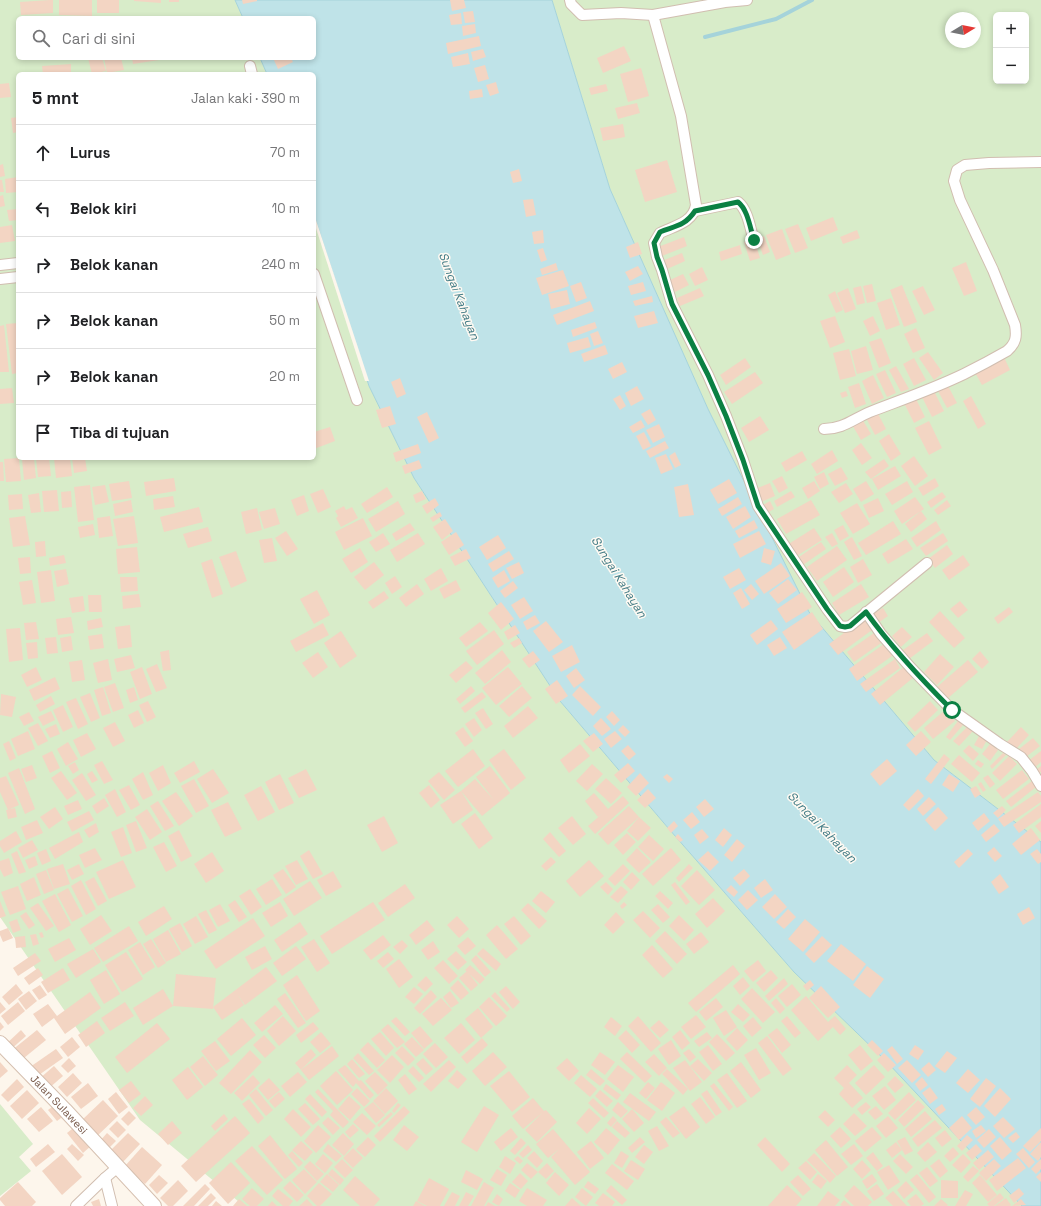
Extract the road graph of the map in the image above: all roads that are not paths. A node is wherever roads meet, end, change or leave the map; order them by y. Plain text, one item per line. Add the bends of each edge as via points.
1 (570, 0) edge
2 (747, 0) edge
3 (653, 15) junction
4 (1041, 162) edge
5 (695, 211) junction
6 (754, 240) dead end
7 (16, 263) edge
8 (0, 265) edge
9 (16, 277) edge
10 (0, 279) edge
11 (316, 280) edge
12 (357, 400) dead end
13 (824, 429) dead end
14 (927, 563) dead end
15 (866, 612) junction
16 (1041, 786) edge
17 (0, 1042) edge
18 (118, 1167) junction
19 (105, 1178) junction
20 (76, 1206) edge
21 (112, 1206) edge
22 (154, 1206) edge

1 - 3 street via 582,15
2 - 3 street
3 - 5 street via 681,116
4 - 13 street via 965,165 957,170 954,181 1015,325 1015,342 1007,351 964,374 864,414 848,424 835,429
5 - 6 street via 738,202 745,211
5 - 15 street via 681,225 660,232 654,243 672,304 726,416 754,498 840,626 850,626
7 - 8 street
9 - 10 street
11 - 12 street
14 - 15 street
15 - 16 street via 881,634 952,710 1021,758
17 - 18 street, Jalan Sulawesi
18 - 19 street
18 - 22 street, Jalan Sulawesi
19 - 20 street
19 - 21 street

